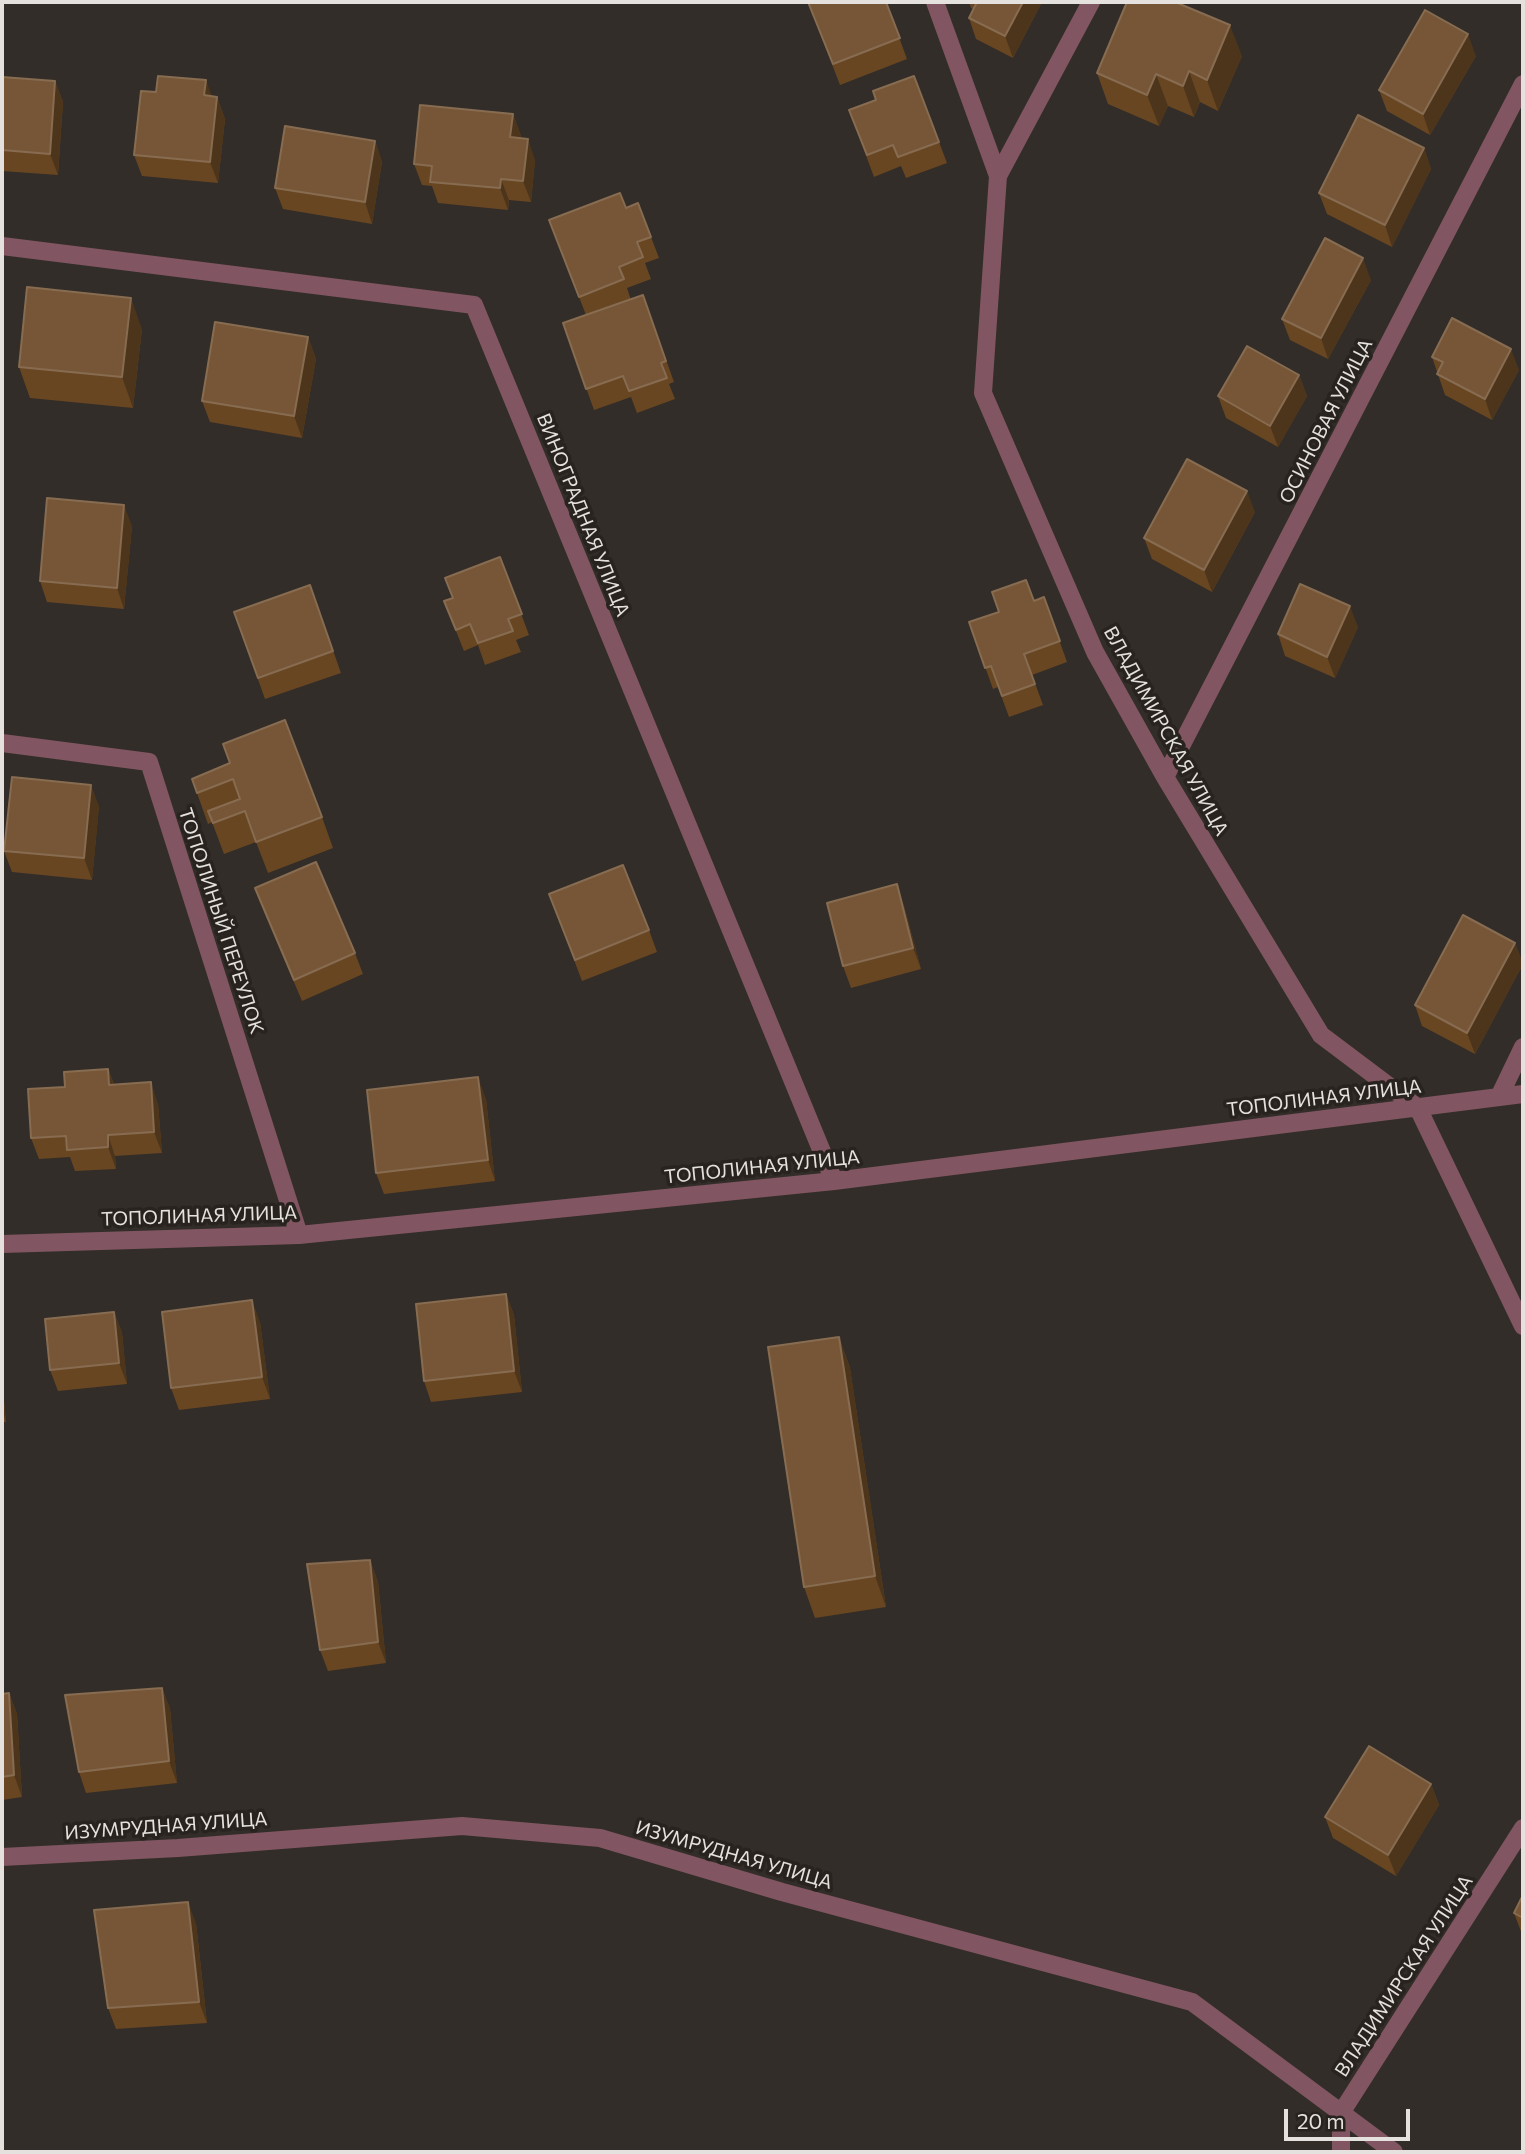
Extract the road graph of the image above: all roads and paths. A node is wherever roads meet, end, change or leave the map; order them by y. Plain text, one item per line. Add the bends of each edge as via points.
1 (935, 2) edge
2 (1091, 2) edge
3 (1523, 84) edge
4 (998, 176) junction
5 (2, 246) edge
6 (2, 743) edge
7 (1165, 777) junction
8 (1523, 1047) edge
9 (1523, 1094) edge
10 (1499, 1097) junction
11 (1418, 1108) junction
12 (834, 1181) junction
13 (299, 1235) junction
14 (2, 1244) edge
15 (1523, 1326) edge
16 (1523, 1828) edge
17 (2, 1857) edge
18 (1341, 2113) junction
19 (1341, 2152) edge
20 (1394, 2152) edge

1 - 4 street, ВЛАДИМИРСКАЯ УЛИЦА
2 - 4 street
3 - 7 street, ОСИНОВАЯ УЛИЦА
4 - 7 street, ВЛАДИМИРСКАЯ УЛИЦА via 983,393 1095,652
5 - 12 street, ВИНОГРАДНАЯ УЛИЦА via 474,305
6 - 13 street, ТОПОЛИНЫЙ ПЕРЕУЛОК via 149,762
7 - 11 street, ВЛАДИМИРСКАЯ УЛИЦА via 1321,1035
8 - 10 street
9 - 10 street, ТОПОЛИНАЯ УЛИЦА
10 - 11 street, ТОПОЛИНАЯ УЛИЦА
11 - 12 street, ТОПОЛИНАЯ УЛИЦА
11 - 15 street, ВЛАДИМИРСКАЯ УЛИЦА
12 - 13 street, ТОПОЛИНАЯ УЛИЦА
13 - 14 street, ТОПОЛИНАЯ УЛИЦА
16 - 18 street, ВЛАДИМИРСКАЯ УЛИЦА
17 - 18 street, ИЗУМРУДНАЯ УЛИЦА via 462,1826 600,1838 1192,2002
18 - 19 street
18 - 20 street, ИЗУМРУДНАЯ УЛИЦА

